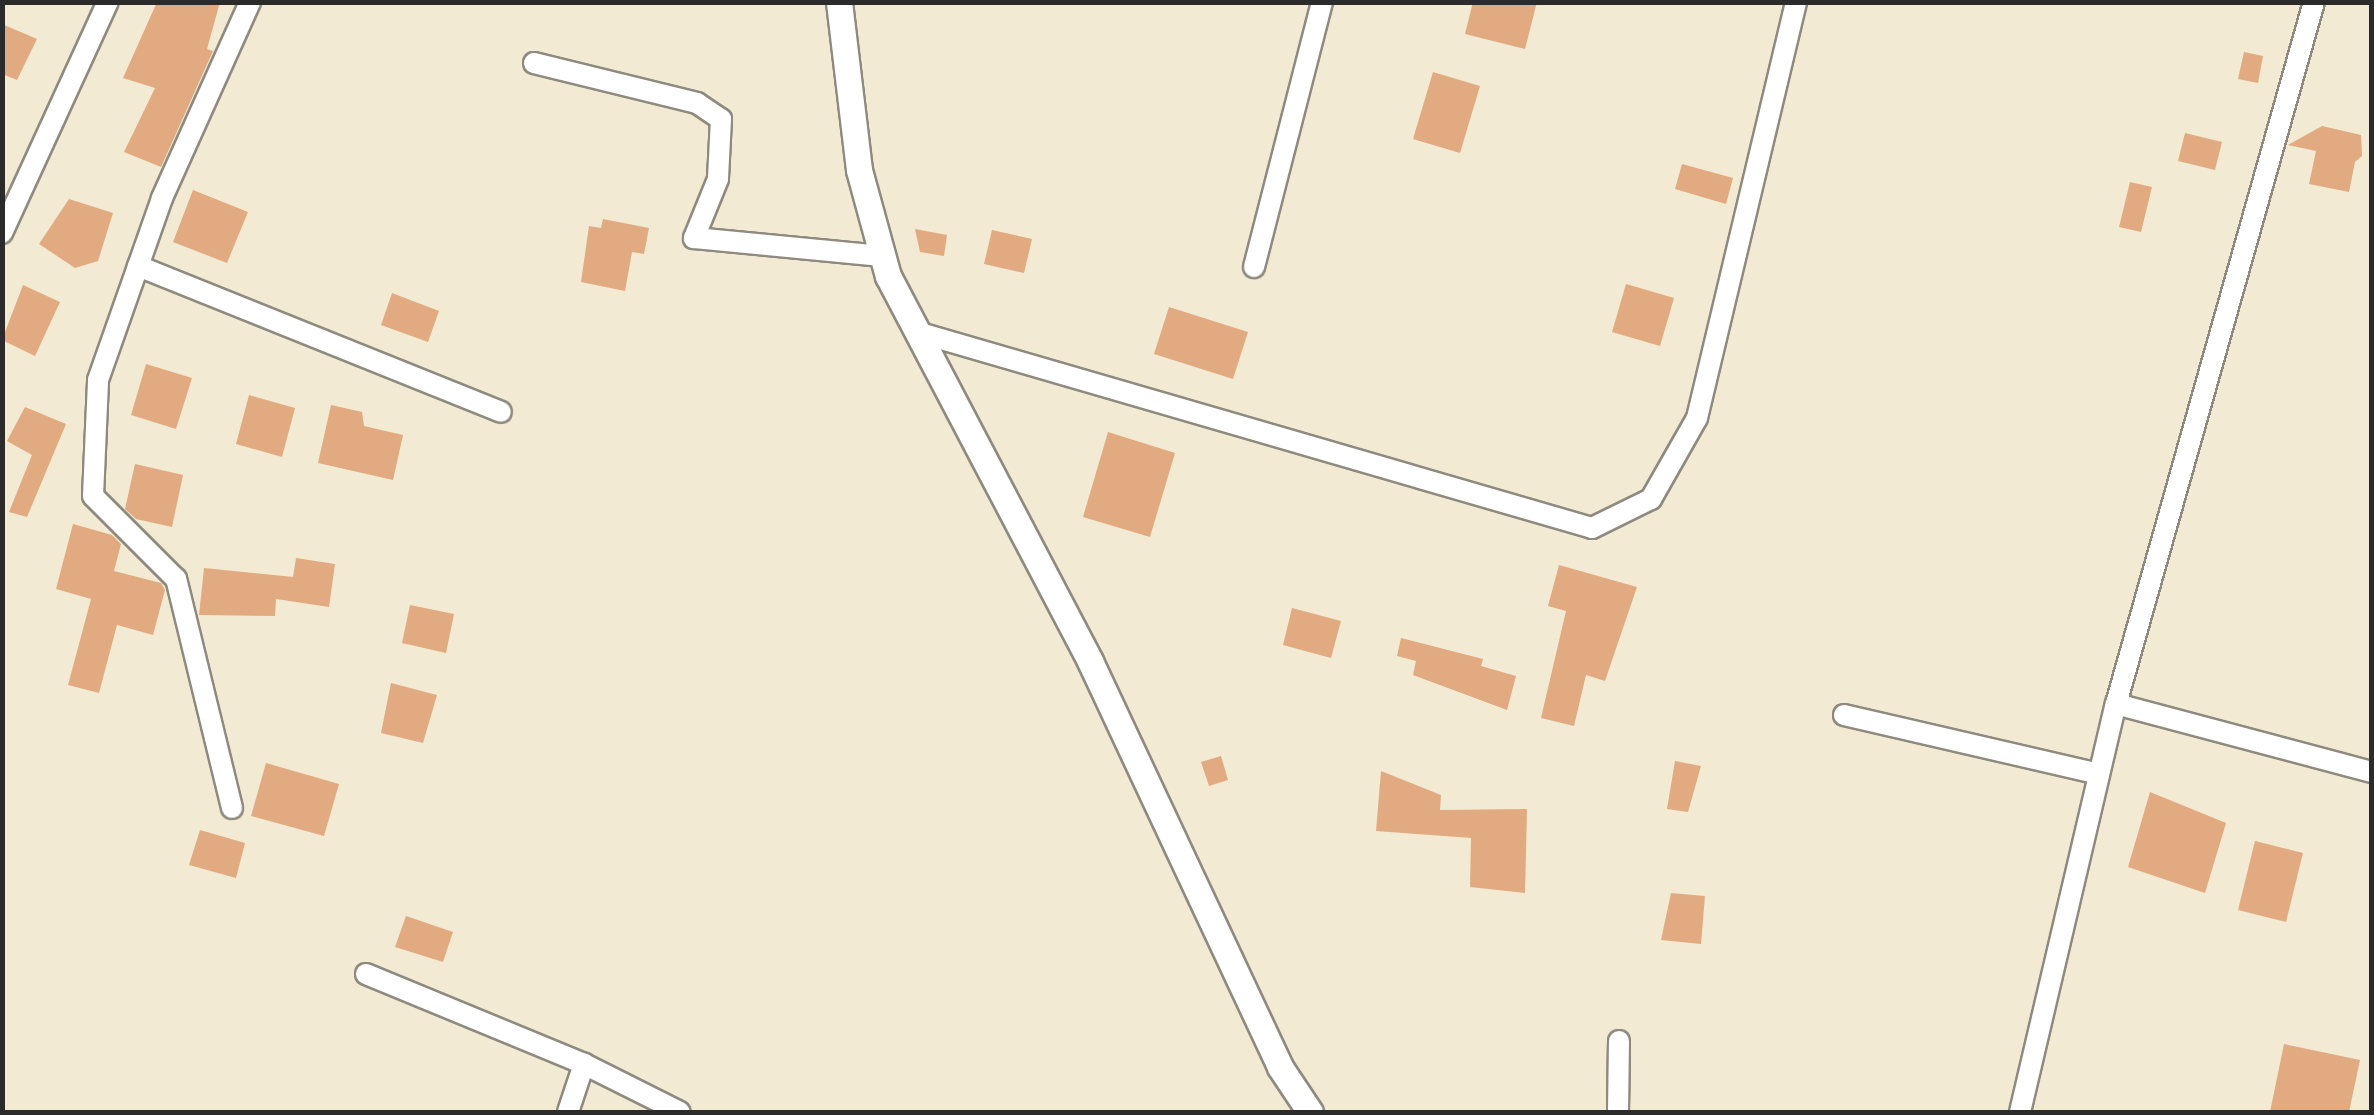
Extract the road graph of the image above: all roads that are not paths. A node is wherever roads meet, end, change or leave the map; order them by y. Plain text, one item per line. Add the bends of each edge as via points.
1 (108, 2) edge
2 (250, 2) edge
3 (839, 2) edge
4 (1322, 2) edge
5 (1796, 2) edge
6 (2314, 2) edge
7 (534, 63) dead end
8 (2, 233) edge
9 (882, 256) junction
10 (138, 266) junction
11 (1254, 268) dead end
12 (917, 332) junction
13 (501, 412) dead end
14 (2116, 704) junction
15 (1844, 715) dead end
16 (2372, 772) edge
17 (2099, 774) junction
18 (232, 808) dead end
19 (366, 974) dead end
20 (1619, 1041) dead end
21 (584, 1064) junction
22 (568, 1112) edge
23 (680, 1112) edge
24 (1310, 1112) edge
25 (1618, 1112) edge
26 (2020, 1112) edge

1 - 8 street
2 - 10 street
3 - 9 street via 859,170
4 - 11 street
5 - 12 street via 1697,418 1651,499 1592,528
6 - 14 street
7 - 9 street via 697,103 721,119 718,179 694,238
9 - 12 street
10 - 13 street
10 - 18 street via 98,380 93,496 176,579
12 - 24 street via 1090,660 1280,1067
14 - 16 street
14 - 17 street
15 - 17 street
17 - 26 street
19 - 21 street
20 - 25 street
21 - 22 street
21 - 23 street

